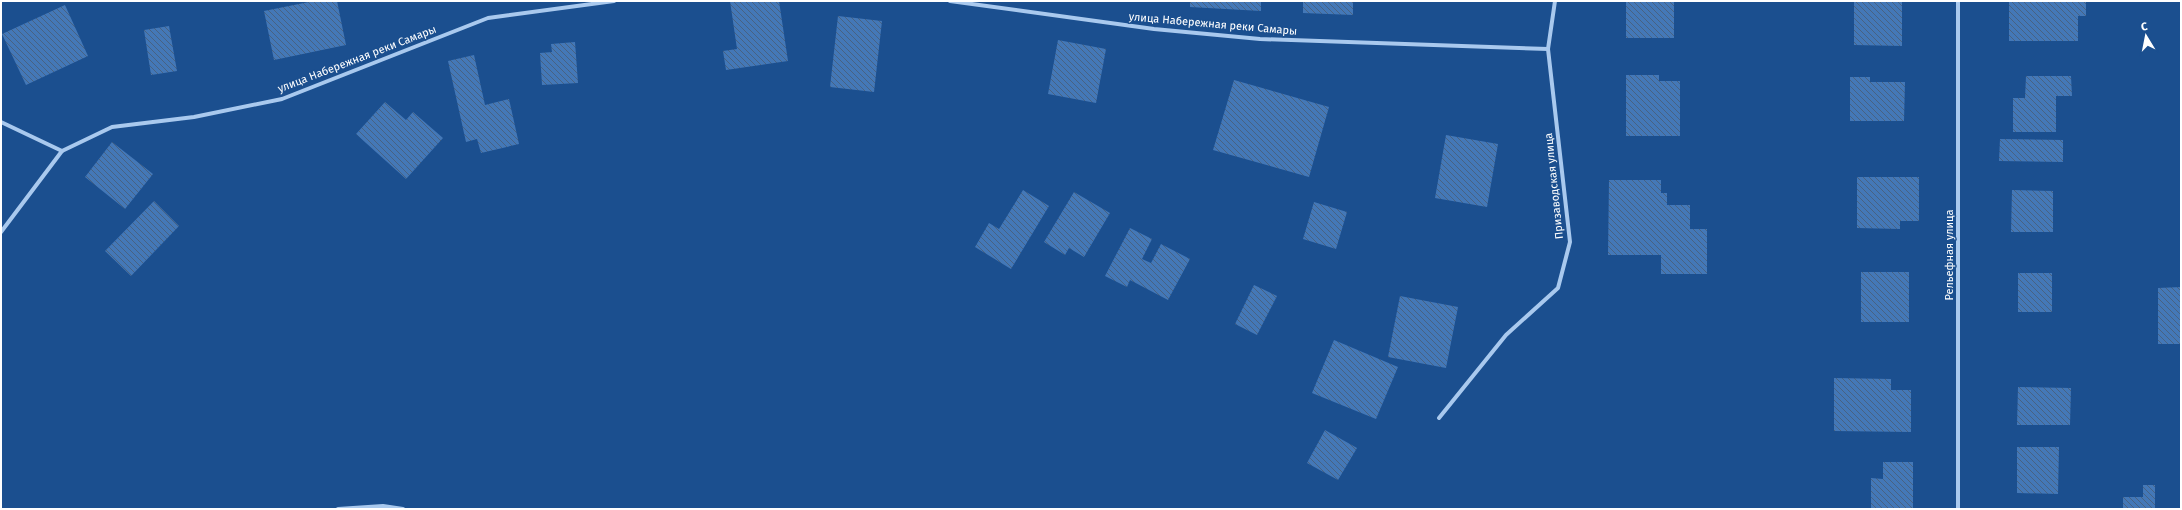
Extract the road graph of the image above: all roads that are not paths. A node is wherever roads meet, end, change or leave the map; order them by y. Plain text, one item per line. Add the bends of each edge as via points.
1 (614, 1) edge
2 (950, 1) edge
3 (1555, 1) edge
4 (1958, 1) edge
5 (1548, 49) junction
6 (1, 122) edge
7 (62, 151) junction
8 (1, 232) edge
9 (1439, 418) dead end
10 (338, 509) edge
11 (403, 509) edge
12 (1958, 509) edge

1 - 7 street, улица Набережная реки Самары via 488,18 282,99 194,117 112,127
2 - 5 street, улица Набережная реки Самары via 1138,27 1260,40
3 - 5 street, Призаводская улица
4 - 12 street, Рельефная улица
5 - 9 street, Призаводская улица via 1570,242 1558,288 1506,335
6 - 7 street
7 - 8 street, улица Набережная реки Самары
10 - 11 street via 382,506

